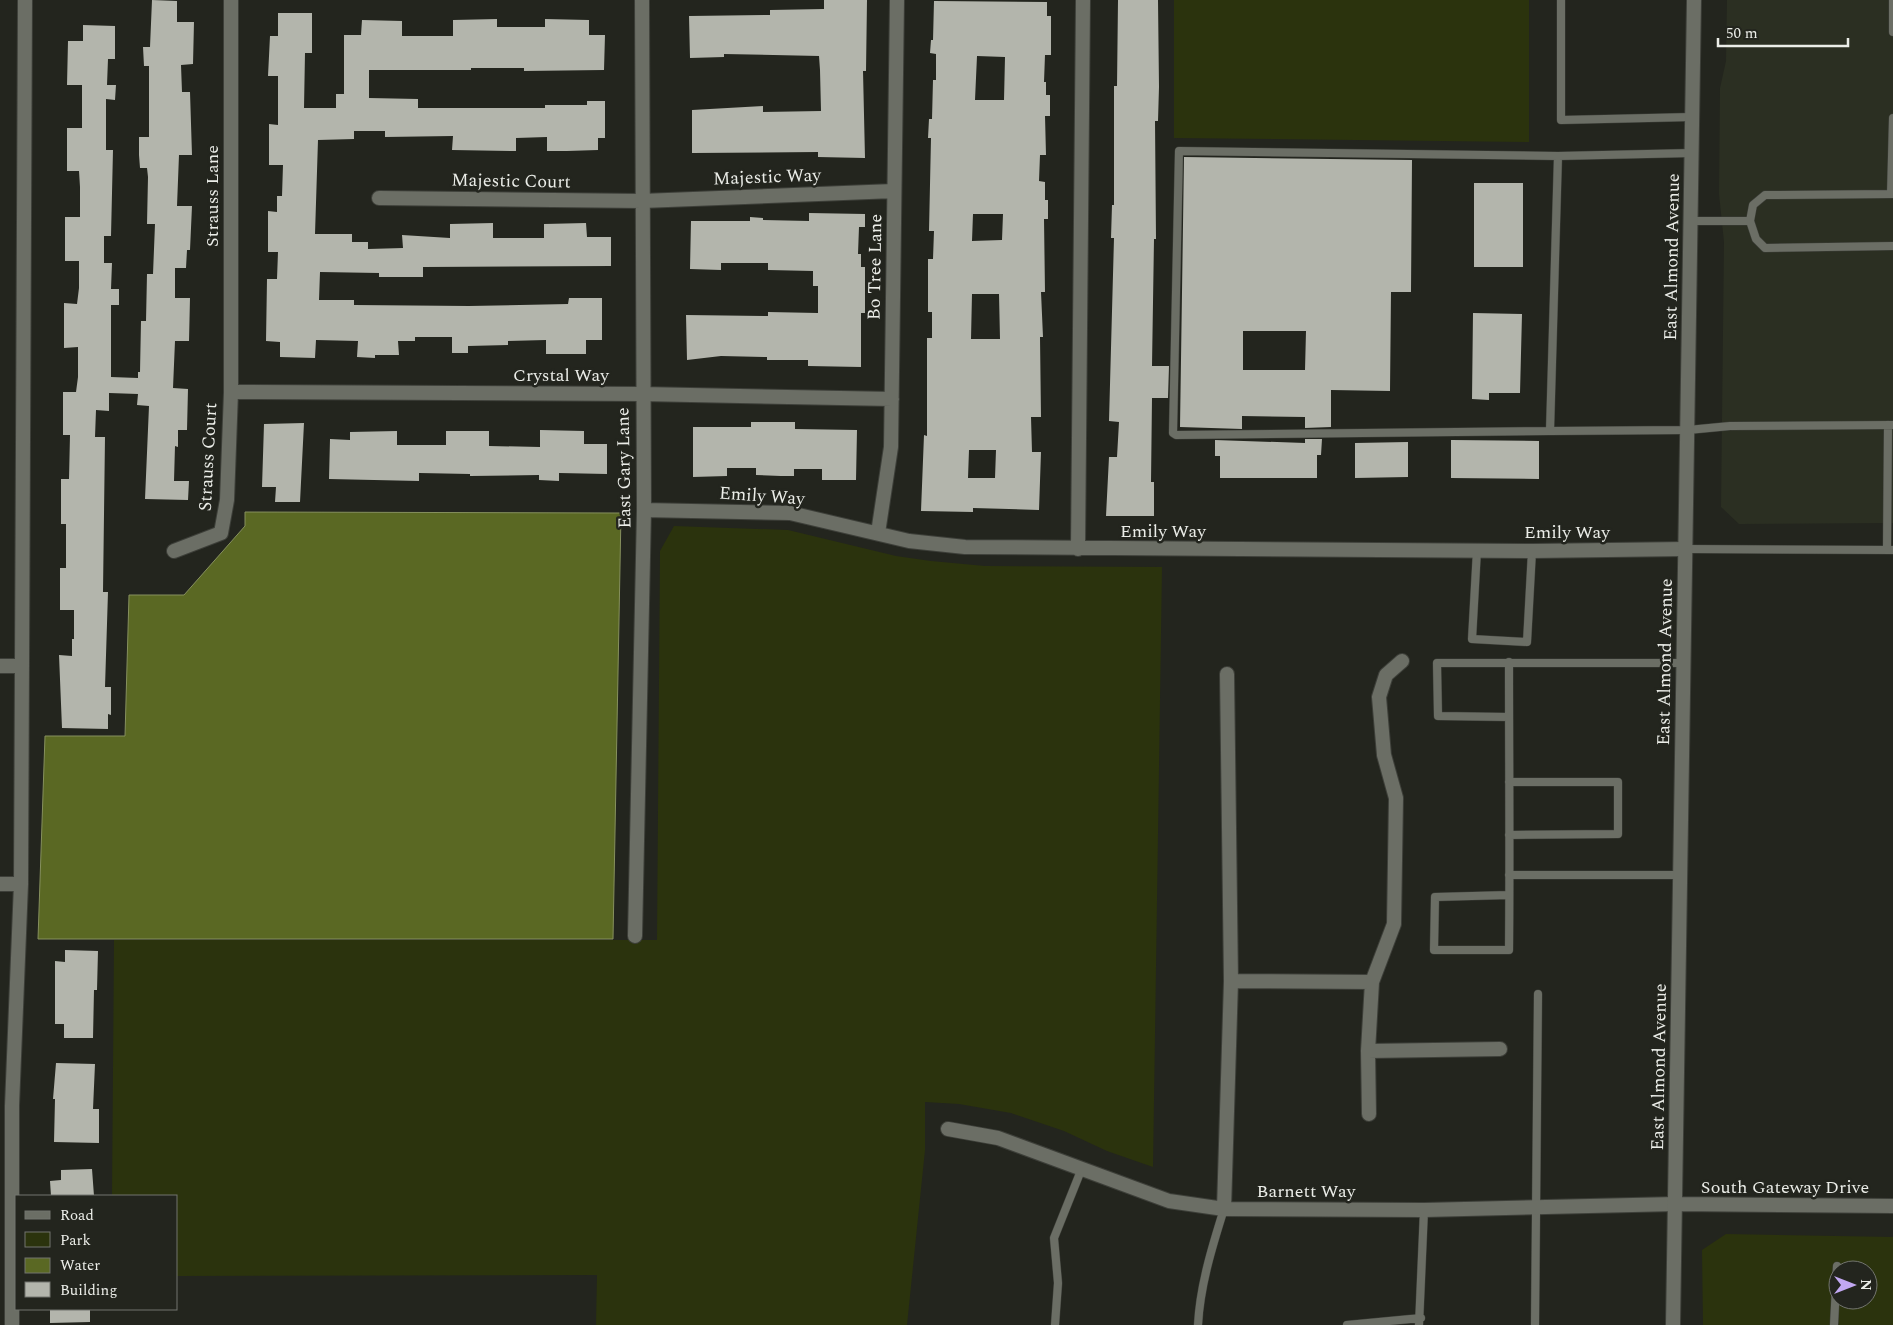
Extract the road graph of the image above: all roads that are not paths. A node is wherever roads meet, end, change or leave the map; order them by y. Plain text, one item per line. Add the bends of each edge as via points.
1 (25, 0) edge
2 (231, 0) edge
3 (642, 0) edge
4 (896, 0) edge
5 (1083, 0) edge
6 (1561, 0) edge
7 (1694, 0) edge
8 (1893, 0) edge
9 (1893, 32) edge
10 (1692, 117) junction
11 (1893, 118) edge
12 (1692, 153) junction
13 (1558, 156) junction
14 (894, 191) junction
15 (1892, 194) edge
16 (380, 198) dead end
17 (642, 201) junction
18 (1692, 221) junction
19 (1750, 221) junction
20 (1893, 246) edge
21 (231, 392) junction
22 (642, 394) junction
23 (892, 399) junction
24 (1891, 425) edge
25 (1688, 430) junction
26 (1550, 431) junction
27 (644, 510) junction
28 (878, 533) junction
29 (1078, 549) junction
30 (1685, 549) junction
31 (1476, 550) junction
32 (1890, 550) edge
33 (174, 551) dead end
34 (1532, 551) junction
35 (1402, 661) dead end
36 (1509, 662) junction
37 (1684, 663) junction
38 (0, 666) edge
39 (22, 666) junction
40 (1227, 674) dead end
41 (1509, 717) junction
42 (1509, 782) junction
43 (1509, 835) junction
44 (1509, 875) junction
45 (1681, 875) junction
46 (0, 884) edge
47 (21, 884) junction
48 (1509, 895) junction
49 (635, 936) dead end
50 (1231, 981) junction
51 (1372, 982) junction
52 (1538, 994) dead end
53 (1500, 1048) dead end
54 (1368, 1051) junction
55 (6, 1106) edge
56 (1369, 1114) dead end
57 (948, 1129) dead end
58 (1082, 1168) junction
59 (1676, 1204) junction
60 (1893, 1206) edge
61 (1224, 1209) junction
62 (1536, 1209) junction
63 (1424, 1210) junction
64 (1835, 1310) edge
65 (1420, 1322) edge
66 (8, 1324) edge
67 (1055, 1325) edge
68 (1198, 1325) edge
69 (1347, 1325) edge
70 (1535, 1325) edge
71 (1673, 1325) edge
72 (1834, 1325) edge

1 - 39 street
2 - 21 street, Strauss Lane
3 - 17 street, East Gary Lane
4 - 14 street, Bo Tree Lane
5 - 29 street
6 - 10 lane via 1561,120
7 - 10 street, East Almond Avenue
8 - 9 lane
10 - 12 street, East Almond Avenue
11 - 15 lane
12 - 13 lane
12 - 18 street, East Almond Avenue
13 - 26 lane
13 - 26 lane via 1182,150 1178,155 1173,433 1176,436
14 - 17 street, Majestic Way
14 - 23 street, Bo Tree Lane
15 - 19 lane via 1766,195 1752,205
16 - 17 street, Majestic Court
17 - 22 street, East Gary Lane
18 - 19 lane
18 - 25 street, East Almond Avenue
19 - 20 lane via 1756,239 1766,248
21 - 22 street, Crystal Way
21 - 33 street, Strauss Court via 227,500 221,533
22 - 23 street, Crystal Way
22 - 27 street, East Gary Lane
23 - 28 street, Bo Tree Lane via 891,446
24 - 25 lane via 1730,426
24 - 32 lane
25 - 26 lane
25 - 30 street, East Almond Avenue
27 - 28 street, Emily Way via 790,513
27 - 49 street, East Gary Lane
28 - 29 street, Emily Way via 937,546
29 - 31 street, Emily Way
30 - 32 lane
30 - 34 street, Emily Way
30 - 37 street, East Almond Avenue
31 - 34 street, Emily Way
31 - 34 lane via 1472,639 1527,642
35 - 51 street via 1386,676 1379,697 1384,755 1396,798 1394,924
36 - 37 lane
36 - 41 lane
36 - 41 lane via 1437,663 1438,716
37 - 45 street, East Almond Avenue
38 - 39 street
39 - 47 street
40 - 50 street
41 - 42 lane
42 - 43 lane
42 - 43 lane via 1618,782 1618,834
43 - 44 lane
44 - 45 lane
44 - 48 lane
45 - 59 street, East Almond Avenue
46 - 47 street
47 - 55 street
48 - 48 lane via 1509,950 1434,950 1434,896
50 - 51 street
50 - 61 street
51 - 54 street
52 - 62 lane
53 - 54 street
54 - 56 street
55 - 66 street
57 - 58 street, Barnett Way via 998,1138
58 - 61 street, Barnett Way via 1170,1200
58 - 67 lane via 1054,1238 1058,1283
59 - 60 street, South Gateway Drive
59 - 62 street, Barnett Way
59 - 71 street, East Almond Avenue
61 - 63 street, Barnett Way
61 - 68 lane via 1198,1307
62 - 63 street, Barnett Way
62 - 70 lane
63 - 65 lane
64 - 72 lane
65 - 69 lane

